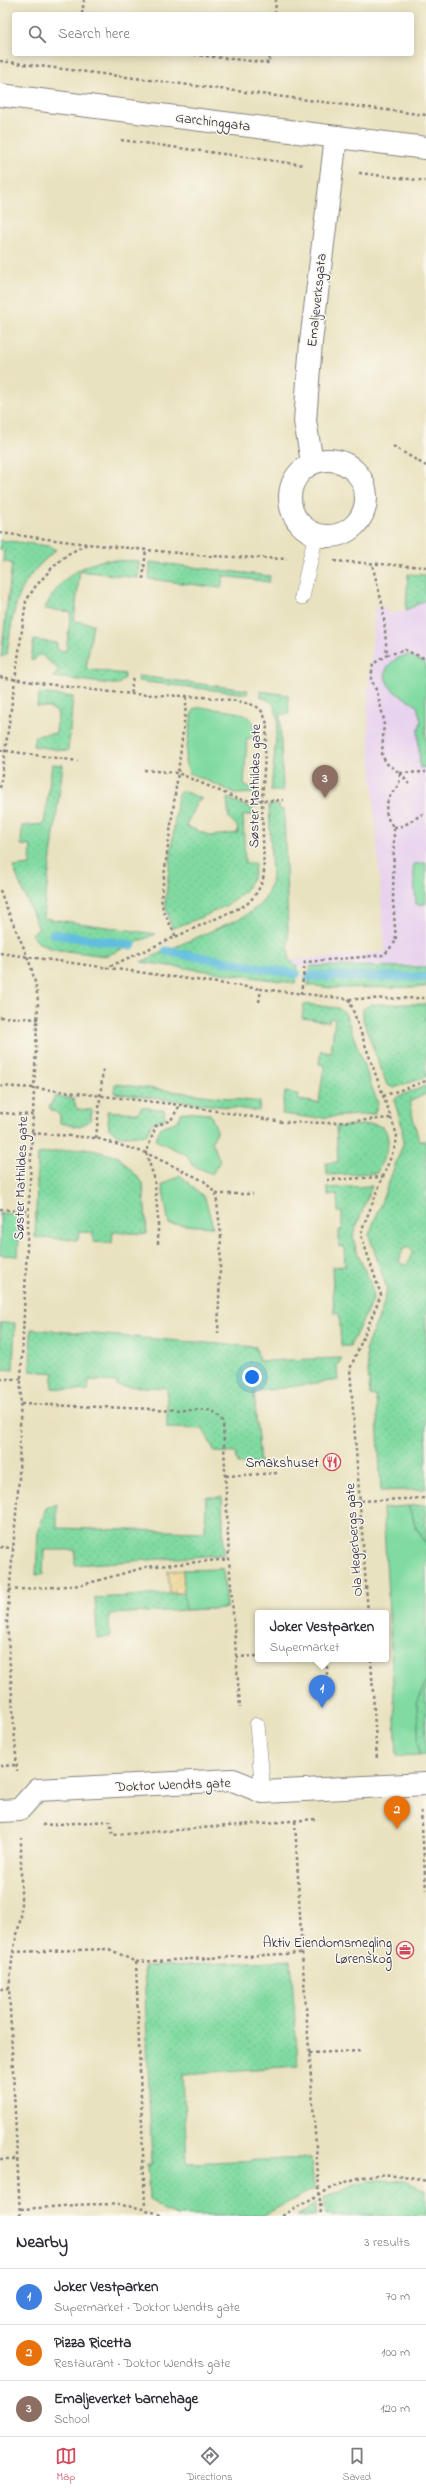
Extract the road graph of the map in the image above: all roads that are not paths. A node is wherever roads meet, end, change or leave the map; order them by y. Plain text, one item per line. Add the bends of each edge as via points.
1 (0, 95) edge
2 (336, 137) junction
3 (426, 148) edge
4 (312, 462) junction
5 (316, 534) junction
6 (302, 598) dead end
7 (257, 1725) dead end
8 (426, 1784) edge
9 (263, 1792) junction
10 (13, 1816) edge

1 - 2 street, Garchinggata
2 - 3 street, Garchinggata
2 - 4 street, Emaljeverksgata via 305,421
4 - 5 street via 301,470 294,480 290,506 304,528
4 - 5 street via 337,460 348,465 358,473 367,496 366,508 352,528 341,534
5 - 6 lane
7 - 9 lane
8 - 9 street, Doktor Wendts gate
9 - 10 street, Doktor Wendts gate via 233,1780 37,1790

